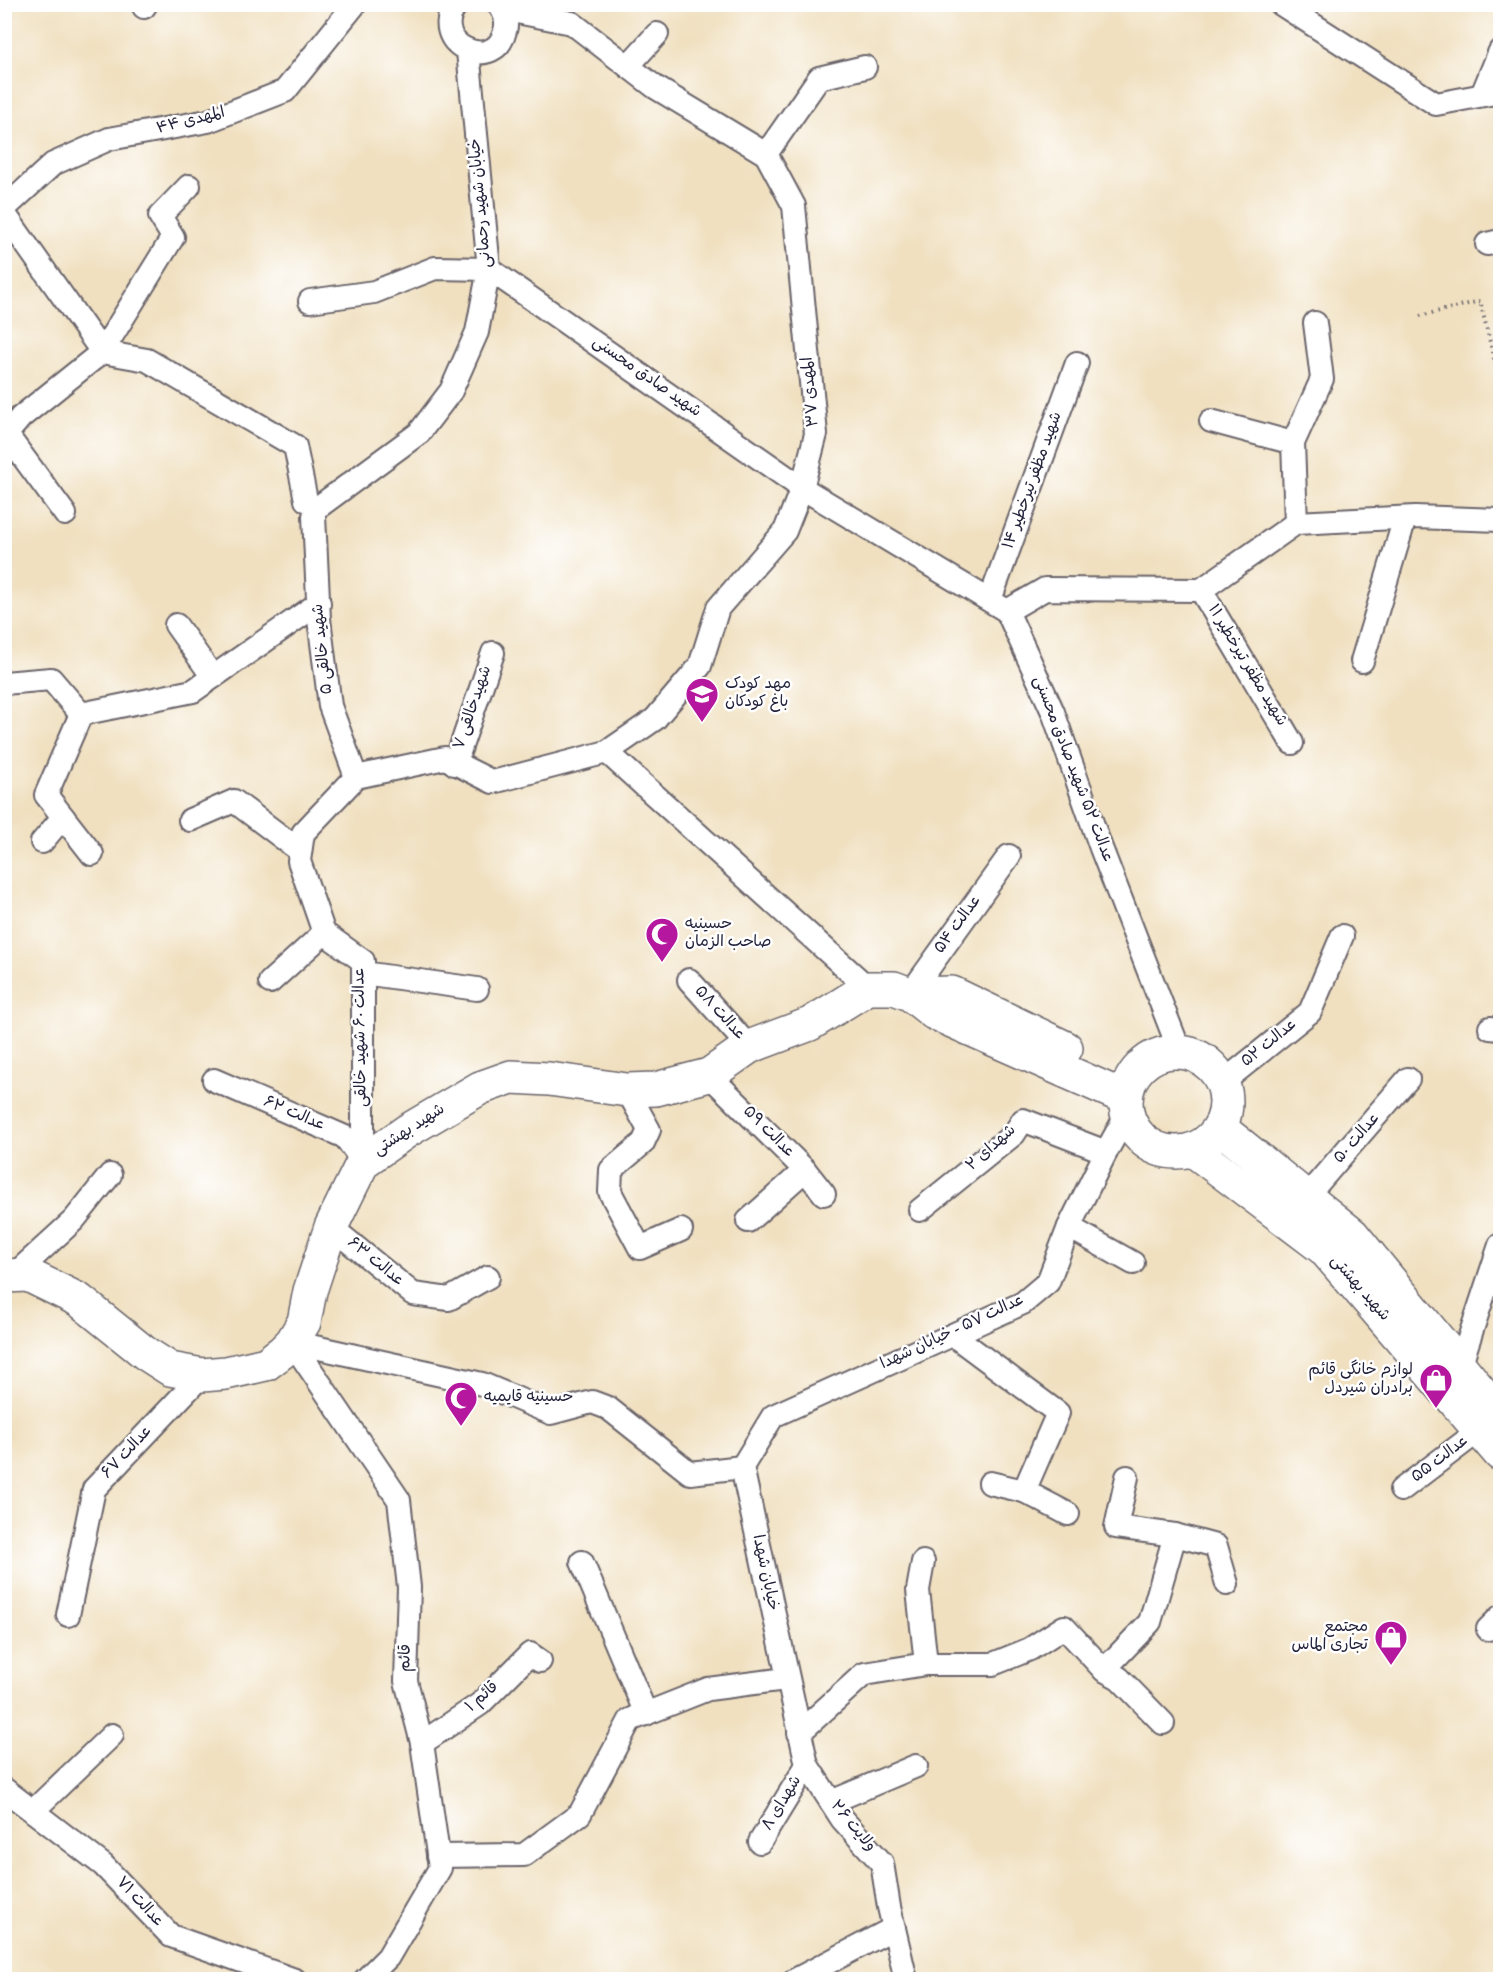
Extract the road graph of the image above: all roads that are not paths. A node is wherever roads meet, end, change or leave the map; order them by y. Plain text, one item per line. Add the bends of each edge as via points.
1 (355, 4) edge
2 (457, 4) edge
3 (1281, 4) edge
4 (500, 7) edge
5 (657, 34) dead end
6 (468, 51) junction
7 (1500, 51) edge
8 (628, 66) junction
9 (865, 67) dead end
10 (1491, 94) edge
11 (766, 154) junction
12 (189, 186) dead end
13 (8, 201) edge
14 (489, 269) junction
15 (310, 301) dead end
16 (1315, 323) dead end
17 (102, 351) junction
18 (1077, 363) dead end
19 (1211, 421) dead end
20 (6, 436) edge
21 (1293, 442) junction
22 (802, 488) junction
23 (314, 507) junction
24 (65, 514) dead end
25 (1405, 518) junction
26 (1500, 520) edge
27 (1296, 523) junction
28 (1201, 590) junction
29 (319, 603) junction
30 (999, 606) junction
31 (176, 625) dead end
32 (494, 653) dead end
33 (1362, 661) dead end
34 (213, 677) junction
35 (4, 683) edge
36 (81, 714) junction
37 (1292, 743) dead end
38 (607, 752) junction
39 (455, 764) junction
40 (356, 777) junction
41 (63, 817) junction
42 (190, 820) dead end
43 (42, 842) dead end
44 (300, 851) junction
45 (92, 854) dead end
46 (1009, 856) dead end
47 (324, 933) junction
48 (1342, 936) dead end
49 (363, 973) junction
50 (689, 980) dead end
51 (270, 982) dead end
52 (868, 988) junction
53 (477, 990) dead end
54 (910, 994) junction
55 (749, 1047) junction
56 (1180, 1052) junction
57 (710, 1075) junction
58 (1408, 1079) dead end
59 (214, 1080) dead end
60 (1222, 1083) junction
61 (627, 1090) junction
62 (1128, 1097) junction
63 (1220, 1128) junction
64 (1193, 1150) junction
65 (1106, 1152) junction
66 (363, 1162) junction
67 (805, 1170) junction
68 (110, 1175) dead end
69 (824, 1194) dead end
70 (1306, 1197) junction
71 (920, 1210) dead end
72 (748, 1221) dead end
73 (330, 1227) junction
74 (1070, 1227) junction
75 (681, 1230) dead end
76 (1500, 1245) edge
77 (1133, 1263) dead end
78 (9, 1276) edge
79 (488, 1278) dead end
80 (953, 1335) junction
81 (292, 1342) junction
82 (1460, 1366) junction
83 (202, 1375) junction
84 (1494, 1433) edge
85 (741, 1467) junction
86 (1127, 1477) dead end
87 (990, 1483) dead end
88 (1401, 1490) dead end
89 (1024, 1491) junction
90 (1068, 1514) dead end
91 (1175, 1535) junction
92 (582, 1562) dead end
93 (923, 1562) dead end
94 (1227, 1584) dead end
95 (68, 1615) dead end
96 (540, 1661) dead end
97 (926, 1664) junction
98 (1104, 1670) junction
99 (786, 1679) junction
100 (646, 1714) junction
101 (1163, 1723) dead end
102 (799, 1733) junction
103 (112, 1735) dead end
104 (422, 1743) junction
105 (807, 1765) junction
106 (916, 1766) dead end
107 (4, 1789) edge
108 (831, 1802) junction
109 (33, 1811) junction
110 (760, 1842) dead end
111 (438, 1856) junction
112 (894, 1928) junction
113 (295, 1980) edge
114 (365, 1980) edge
115 (795, 1980) edge
116 (906, 1980) edge

1 - 13 street, المهدی ۴۴ via 285,92 208,121 110,139 53,164
2 - 6 street via 450,15 450,32 460,47
3 - 10 street via 1436,104
4 - 6 street via 506,26 500,42 485,52
4 - 8 street via 572,23
5 - 8 street
6 - 14 street, خیابان شهید رحمانی
7 - 10 street
8 - 11 street via 655,87
9 - 11 street via 819,78
11 - 22 street, المهدی ۳۷ via 794,206 816,434
12 - 17 street via 160,216 173,237
13 - 17 street
14 - 15 street via 435,268 374,292
14 - 22 street, شهید صادق محسنی
14 - 23 street, خیابان شهید رحمانی via 477,332 451,392 419,433
16 - 21 street via 1322,379
17 - 20 street via 21,417
17 - 23 street, شهید خالقی ۵ via 147,360 295,446
18 - 30 street, شهید مظفر تیرخطیر ۱۴
19 - 21 street
20 - 24 street
21 - 27 street
22 - 30 street
22 - 38 street, المهدی ۳۷ via 786,531 718,608 700,666 655,719
23 - 29 street, شهید خالقی ۵
25 - 26 street
25 - 27 street
25 - 33 street
27 - 28 street
28 - 30 street via 1046,589
28 - 37 street, شهید مظفر تیرخطیر ۱۱
29 - 34 street
29 - 40 street, شهید خالقی ۵ via 330,706
30 - 56 street, عدالت ۵۲ شهید صادق محسنی via 1053,712
31 - 34 street
32 - 39 street, شهیدخالقی ۷
34 - 36 street via 193,692
35 - 36 street via 51,679
36 - 41 street via 46,795
38 - 39 street, المهدی ۳۷ via 493,782
38 - 52 street
39 - 40 street via 445,758
40 - 44 street via 303,833
41 - 43 street
41 - 45 street
42 - 44 street via 234,801
44 - 47 street via 299,861
46 - 54 street, عدالت ۵۴
47 - 49 street, عدالت ۶۰ شهید خالقی via 363,962
47 - 51 street
48 - 60 street, عدالت ۵۲ via 1310,1012
49 - 53 street
49 - 66 street, عدالت ۶۰ شهید خالقی
50 - 55 street, عدالت ۵۸
52 - 54 main road via 894,988
52 - 55 main road, شهید بهشتی via 810,1024
54 - 62 main road via 952,993
55 - 57 main road, شهید بهشتی
56 - 60 main road via 1206,1062
56 - 62 main road via 1161,1054 1144,1064
57 - 61 main road, شهید بهشتی via 656,1089
57 - 67 street, عدالت ۵۹
58 - 70 street, عدالت ۵۰
59 - 66 street, عدالت ۶۲ via 345,1137
60 - 63 main road via 1226,1098
61 - 66 main road, شهید بهشتی via 511,1077 480,1088 439,1111
61 - 75 street via 649,1130 643,1143 611,1170 610,1192 640,1248
62 - 64 main road via 1134,1130 1145,1142 1160,1150
62 - 65 street, عدالت ۵۷ - خیابان شهدا
63 - 64 main road
63 - 70 main road, شهید بهشتی
64 - 84 main road, شهید بهشتی via 1324,1249
65 - 71 street, شهدای ۲ via 1023,1120 1014,1134
65 - 74 street, عدالت ۵۷ - خیابان شهدا
66 - 73 main road, شهید بهشتی
67 - 69 street, عدالت ۵۹
67 - 72 street
68 - 78 street via 74,1220
70 - 82 main road, شهید بهشتی via 1352,1234
73 - 79 street, عدالت ۶۳ via 413,1294 449,1299
73 - 81 main road, شهید بهشتی via 304,1322
74 - 77 street
74 - 80 street, عدالت ۵۷ - خیابان شهدا via 1048,1282 1023,1303
76 - 82 street
78 - 83 main road, شهید بهشتی via 28,1275 79,1300 171,1369
80 - 85 street, عدالت ۵۷ - خیابان شهدا via 773,1416
80 - 89 street via 1058,1413
81 - 83 main road, شهید بهشتی via 266,1364
81 - 85 street via 482,1384 551,1413 592,1402 608,1408 690,1473
81 - 104 street, قائم via 399,1500 410,1587 406,1681
82 - 84 main road, شهید بهشتی
83 - 95 street, عدالت ۶۷ via 94,1489
84 - 88 street, عدالت ۵۵
85 - 99 street, خیابان شهدا
86 - 91 street via 1116,1527
87 - 89 street
89 - 90 street
91 - 94 street via 1216,1546
91 - 98 street via 1150,1622
92 - 100 street
93 - 97 street via 918,1590
96 - 104 street, قائم ۱ via 530,1654 480,1704
97 - 98 street via 993,1664 1064,1627
97 - 102 street via 864,1674
98 - 101 street via 1119,1678
99 - 100 street via 708,1689
99 - 102 street, ولایت ۲۶
100 - 111 street via 630,1720 580,1814 524,1855
102 - 105 street, ولایت ۲۶
103 - 109 street
104 - 111 street, قائم
105 - 108 street, ولایت ۲۶
105 - 110 street, شهدای ۸
106 - 108 street
107 - 109 street, عدالت ۷۱
108 - 112 street, ولایت ۲۶ via 882,1863
109 - 113 street, عدالت ۷۱ via 104,1865 171,1936
111 - 114 street, قائم via 440,1868 388,1957
112 - 115 street
112 - 116 street, ولایت ۲۶

